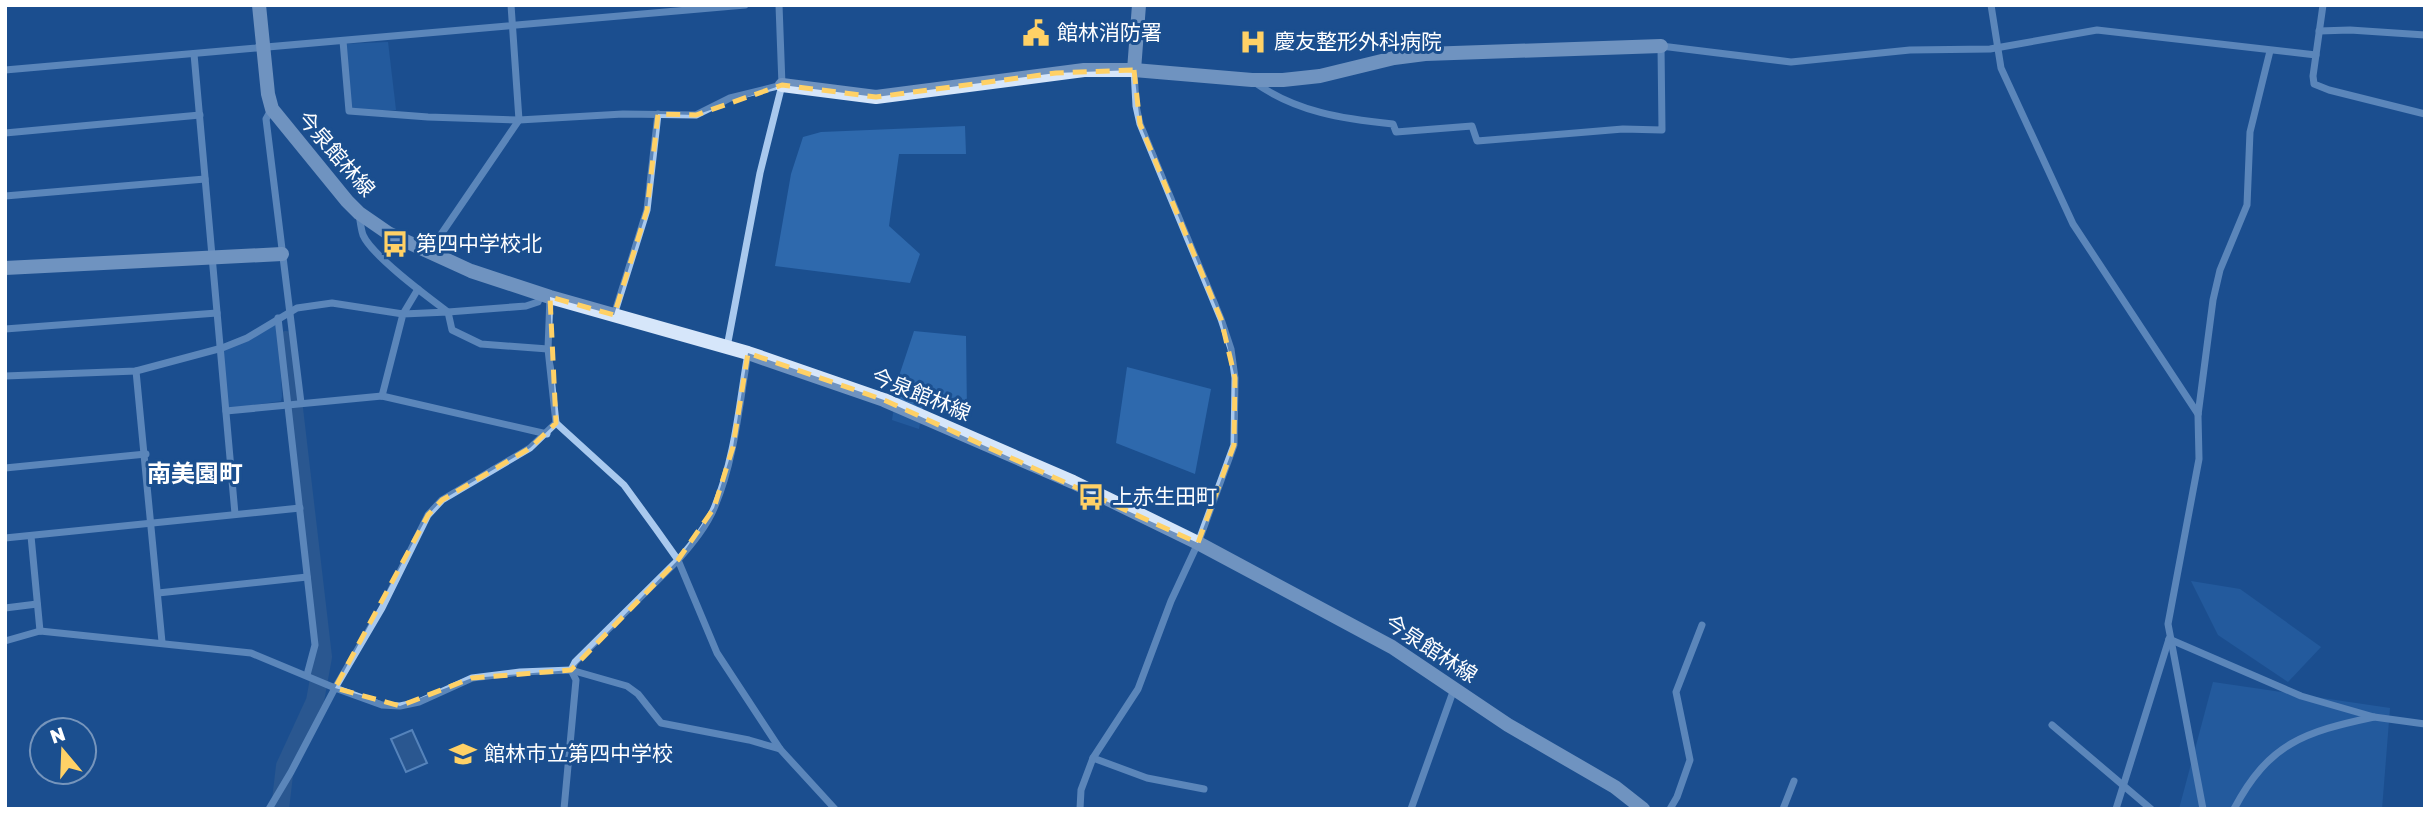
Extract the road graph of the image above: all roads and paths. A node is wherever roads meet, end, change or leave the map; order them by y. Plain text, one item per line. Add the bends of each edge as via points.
1 (259, 5) edge
2 (511, 5) edge
3 (745, 5) edge
4 (779, 5) edge
5 (1139, 5) edge
6 (1991, 5) edge
7 (2323, 5) edge
8 (512, 27) junction
9 (2319, 31) junction
10 (2425, 35) edge
11 (343, 41) junction
12 (262, 46) junction
13 (1661, 46) junction
14 (1996, 46) junction
15 (2270, 51) junction
16 (194, 54) junction
17 (2316, 55) junction
18 (5, 70) edge
19 (1134, 70) junction
20 (1252, 80) junction
21 (782, 85) junction
22 (272, 109) junction
23 (658, 114) junction
24 (2425, 114) edge
25 (200, 115) junction
26 (519, 120) junction
27 (5, 133) edge
28 (205, 179) junction
29 (5, 197) edge
30 (359, 213) junction
31 (429, 252) junction
32 (282, 254) junction
33 (212, 256) junction
34 (5, 268) edge
35 (418, 289) junction
36 (546, 295) junction
37 (289, 312) junction
38 (448, 312) junction
39 (217, 313) junction
40 (403, 314) junction
41 (614, 315) junction
42 (278, 318) junction
43 (5, 329) edge
44 (727, 347) junction
45 (220, 349) junction
46 (548, 349) junction
47 (748, 353) junction
48 (136, 371) junction
49 (5, 376) edge
50 (382, 396) junction
51 (301, 403) junction
52 (289, 405) junction
53 (226, 411) junction
54 (2199, 415) junction
55 (556, 423) junction
56 (547, 434) junction
57 (146, 454) junction
58 (5, 468) edge
59 (300, 508) junction
60 (235, 514) junction
61 (150, 522) junction
62 (31, 536) junction
63 (5, 538) edge
64 (1198, 543) junction
65 (678, 560) junction
66 (307, 577) junction
67 (158, 593) junction
68 (37, 604) junction
69 (5, 608) edge
70 (1702, 625) dead end
71 (40, 631) junction
72 (2169, 639) junction
73 (5, 641) edge
74 (162, 642) junction
75 (571, 670) junction
76 (307, 675) junction
77 (335, 688) junction
78 (1454, 689) junction
79 (2374, 716) junction
80 (2052, 724) dead end
81 (2425, 724) edge
82 (780, 749) junction
83 (1093, 758) junction
84 (1794, 781) dead end
85 (2124, 785) junction
86 (1204, 789) dead end
87 (269, 809) edge
88 (564, 809) edge
89 (835, 809) edge
90 (1080, 809) edge
91 (1411, 809) edge
92 (1643, 809) edge
93 (1670, 809) edge
94 (1783, 809) edge
95 (2116, 809) edge
96 (2151, 809) edge
97 (2203, 809) edge
98 (2234, 809) edge

1 - 12 main road, 今泉館林線
2 - 8 street
3 - 8 street
4 - 21 street
5 - 19 main road
6 - 14 street
7 - 9 street
8 - 11 street
8 - 26 street
9 - 10 street
9 - 17 street
11 - 12 street
11 - 26 street via 349,111
12 - 16 street
12 - 22 main road, 今泉館林線
13 - 14 street via 1791,62
13 - 20 main road via 1425,54 1303,79
13 - 20 street via 1662,130 1477,141 1472,126 1396,132 1394,124 1344,119 1281,99
14 - 15 street via 2097,30
14 - 54 street via 2001,68 2073,224
15 - 17 street
15 - 54 street via 2250,132 2246,205 2213,300
16 - 18 street
16 - 25 street
17 - 24 street via 2313,76 2319,87
19 - 20 main road
19 - 21 main road via 1094,69 876,97
19 - 64 street via 1140,124 1221,319 1235,377 1234,445
21 - 23 street via 730,98 696,115
21 - 44 street
22 - 30 main road, 今泉館林線
22 - 32 street via 266,120
23 - 26 street
23 - 41 street via 647,210
25 - 27 street
25 - 28 street
26 - 31 street
28 - 29 street
28 - 33 street
30 - 31 main road, 今泉館林線
30 - 35 street via 368,243
31 - 36 main road, 今泉館林線
32 - 33 main road
32 - 37 street
33 - 34 main road
33 - 39 street
35 - 38 street
35 - 40 street
36 - 38 street via 527,306
36 - 41 main road, 今泉館林線
36 - 46 street
37 - 40 street via 332,303
37 - 42 street
37 - 51 street
38 - 40 street
38 - 46 street via 452,330 481,344
39 - 43 street
39 - 45 street
40 - 50 street
41 - 44 main road, 今泉館林線
42 - 45 street
42 - 52 street
44 - 47 main road, 今泉館林線
45 - 48 street
45 - 53 street
46 - 55 street
47 - 64 main road, 今泉館林線 via 884,400 1073,482
47 - 65 street via 733,447 714,508
48 - 49 street
48 - 57 street
50 - 51 street
50 - 56 street
51 - 52 street
52 - 53 street
52 - 59 street
53 - 60 street
54 - 72 street via 2199,459
55 - 56 street
55 - 65 street via 624,485
56 - 77 street via 442,500 428,515 382,608
57 - 58 street
57 - 61 street
59 - 60 street
59 - 66 street
60 - 61 street
61 - 62 street
61 - 67 street
62 - 63 street
62 - 68 street
64 - 78 main road, 今泉館林線 via 1392,647
64 - 83 street via 1138,689
65 - 75 street
65 - 82 street via 717,653
66 - 67 street
66 - 76 street via 315,645
67 - 74 street
68 - 69 street
68 - 71 street
70 - 93 street via 1676,692 1690,760
71 - 73 street
71 - 74 street
72 - 79 street via 2301,696
72 - 85 street
72 - 97 street
74 - 76 street via 251,653
75 - 77 street via 472,678 400,706 382,705
75 - 82 street via 627,686 661,723
75 - 88 street via 576,680
76 - 77 street
77 - 87 street
78 - 91 street
78 - 92 main road, 今泉館林線
79 - 81 street
79 - 98 street via 2319,729 2283,748 2252,779
80 - 85 street
82 - 89 street
83 - 86 street via 1147,778
83 - 90 street via 1081,790
84 - 94 street
85 - 95 street
85 - 96 street

